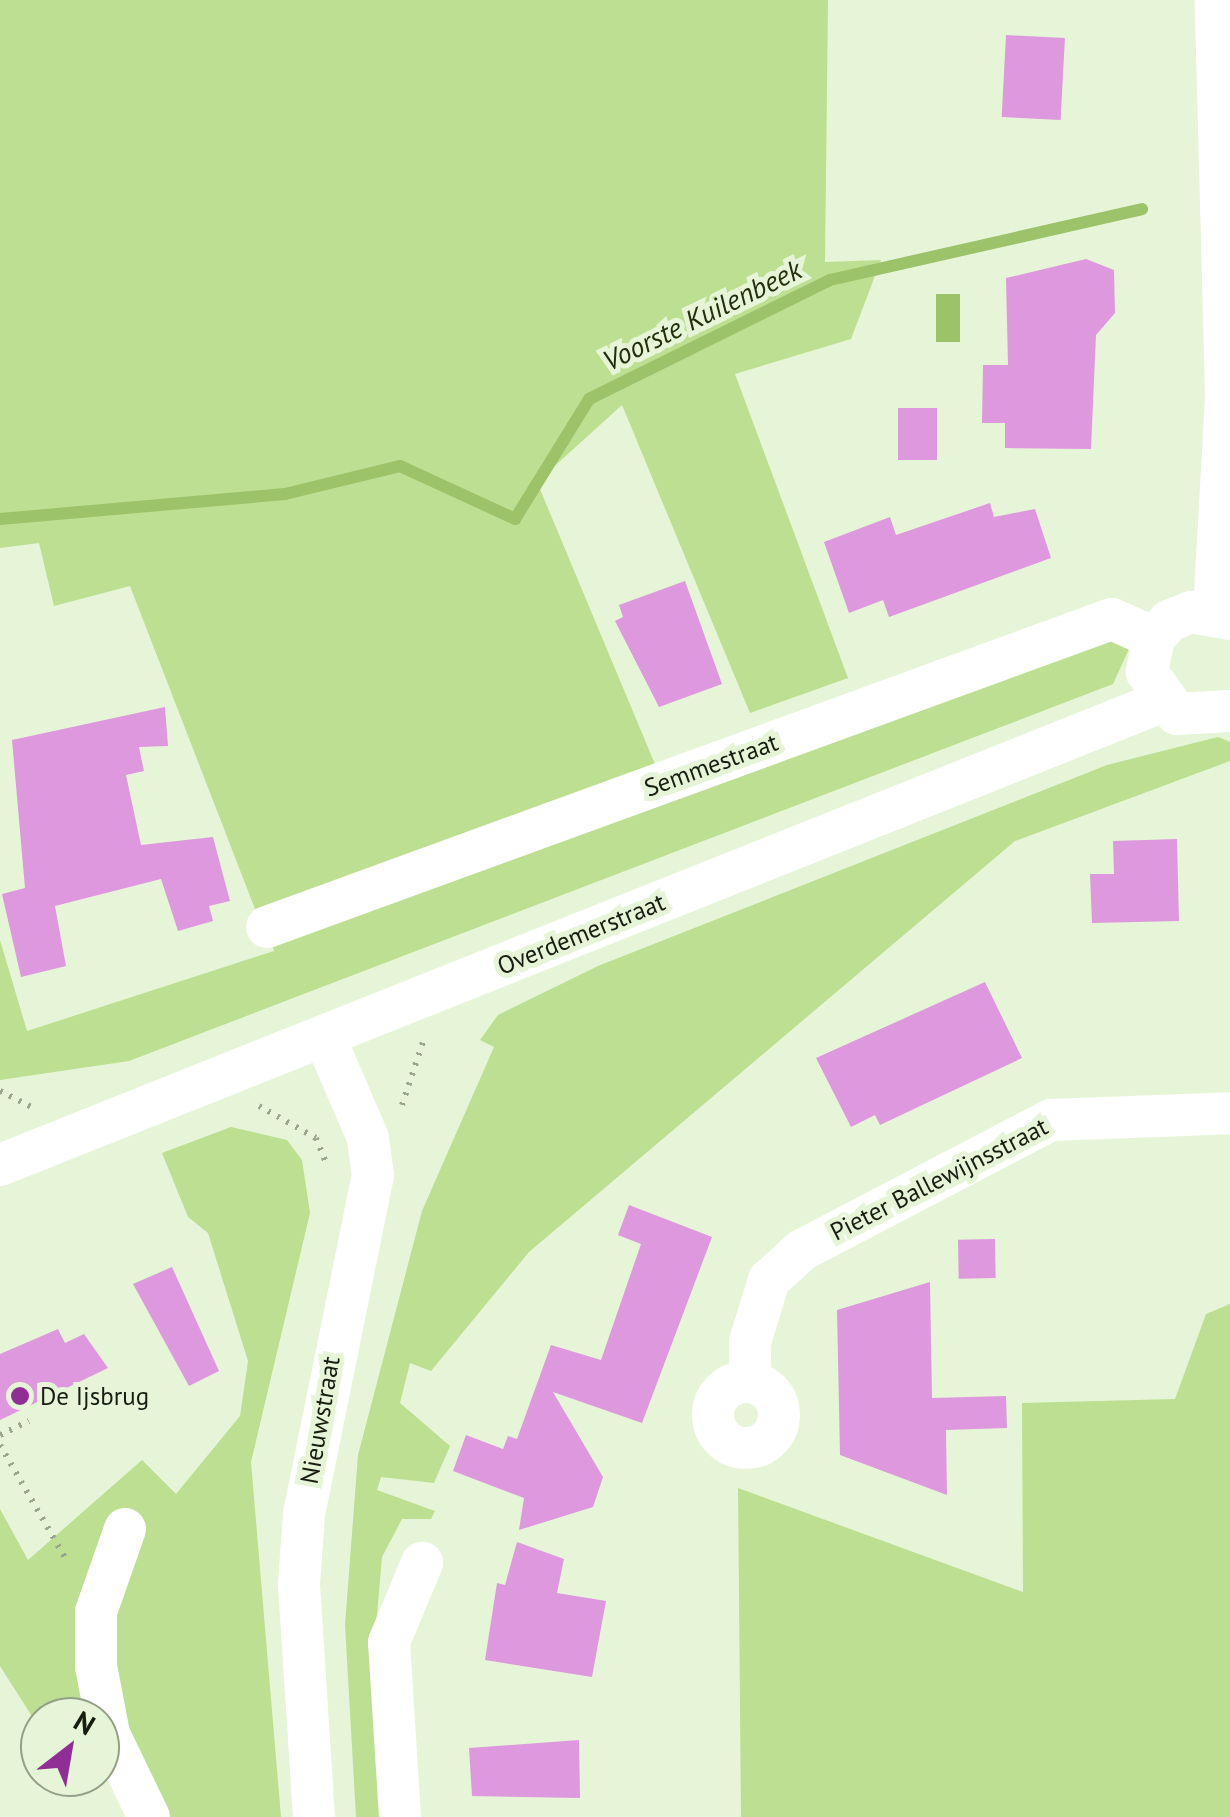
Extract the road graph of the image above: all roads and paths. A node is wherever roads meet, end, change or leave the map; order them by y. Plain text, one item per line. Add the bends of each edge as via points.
1 (1216, 0) edge
2 (1222, 616) edge
3 (1154, 638) junction
4 (1162, 702) junction
5 (1230, 711) edge
6 (268, 927) dead end
7 (324, 1036) junction
8 (0, 1090) edge
9 (36, 1111) dead end
10 (1230, 1113) edge
11 (0, 1165) edge
12 (750, 1382) dead end
13 (29, 1421) dead end
14 (0, 1435) edge
15 (0, 1445) edge
16 (124, 1529) dead end
17 (422, 1563) dead end
18 (96, 1612) junction
19 (148, 1817) edge
20 (314, 1817) edge
21 (400, 1817) edge

1 - 2 street via 1226,395
2 - 3 street via 1191,612
3 - 4 street via 1146,672
3 - 6 street, Semmestraat via 1112,619
4 - 5 street via 1195,720
4 - 7 street, Overdemerstraat
7 - 11 street, Overdemerstraat
7 - 20 street, Nieuwstraat via 368,1138 374,1175 304,1514 299,1584
8 - 9 path
10 - 12 street, Pieter Ballewijnsstraat via 1051,1120 802,1250 770,1280 750,1342
13 - 14 path
15 - 18 path
16 - 18 street
17 - 21 street via 389,1642
18 - 19 street via 109,1734

